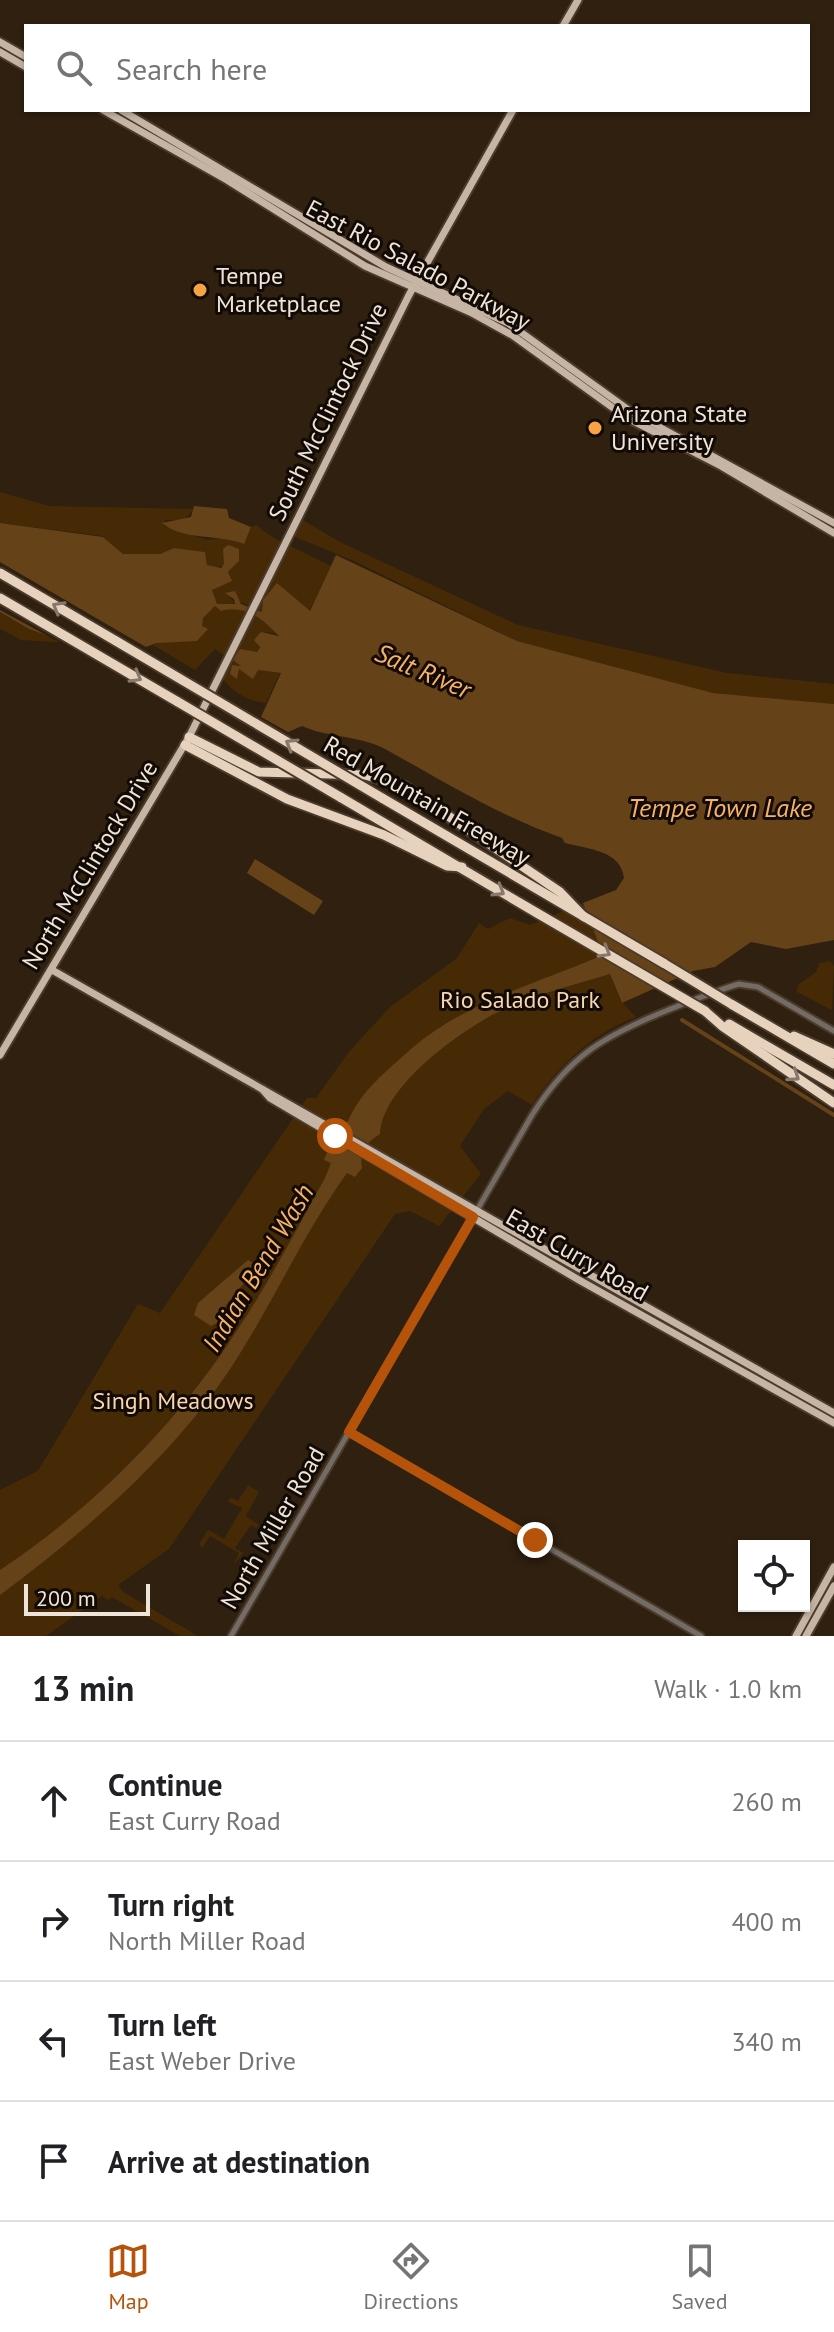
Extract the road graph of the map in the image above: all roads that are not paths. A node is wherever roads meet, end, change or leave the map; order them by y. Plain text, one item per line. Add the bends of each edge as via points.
1 (578, 0) edge
2 (564, 24) edge
3 (0, 42) edge
4 (0, 52) edge
5 (24, 56) edge
6 (24, 66) edge
7 (107, 112) edge
8 (125, 112) edge
9 (512, 112) edge
10 (415, 284) junction
11 (834, 523) edge
12 (834, 533) edge
13 (0, 573) edge
14 (0, 598) edge
15 (187, 741) junction
16 (462, 867) junction
17 (564, 900) junction
18 (52, 970) junction
19 (705, 1011) junction
20 (834, 1031) edge
21 (780, 1032) junction
22 (834, 1054) edge
23 (0, 1055) edge
24 (834, 1064) edge
25 (834, 1085) edge
26 (834, 1103) edge
27 (476, 1213) junction
28 (834, 1413) edge
29 (834, 1426) edge
30 (349, 1432) junction
31 (834, 1567) edge
32 (834, 1586) edge
33 (231, 1636) edge
34 (701, 1636) edge
35 (796, 1636) edge
36 (806, 1636) edge

1 - 2 main road
3 - 5 main road
4 - 6 main road
7 - 10 main road, East Rio Salado Parkway via 308,233
8 - 10 main road, East Rio Salado Parkway
9 - 10 main road, South McClintock Drive
10 - 11 main road, East Rio Salado Parkway via 508,323 630,411
10 - 12 main road, East Rio Salado Parkway via 500,328 627,418
10 - 15 main road, South McClintock Drive, bridge
17 -> 13 highway, Red Mountain Freeway, bridge
14 -> 16 highway, Red Mountain Freeway, bridge
15 - 16 highway via 287,799 384,835 447,866
15 - 17 highway via 259,772 365,775 404,786
15 - 18 main road, North McClintock Drive
16 -> 19 highway, Red Mountain Freeway, bridge
17 - 21 highway, bridge via 584,917
18 - 23 main road, North McClintock Drive
18 - 27 main road, East Curry Road
19 - 25 highway, Red Mountain Freeway
19 -> 26 highway
20 - 27 street, North Miller Road via 758,987 739,984 618,1030 579,1056 545,1094
21 - 22 highway
21 - 24 highway
27 - 28 main road, East Curry Road
27 - 29 main road, East Curry Road
27 - 30 street, North Miller Road
30 - 33 street, North Miller Road
30 - 34 street
31 - 35 main road
32 - 36 main road

